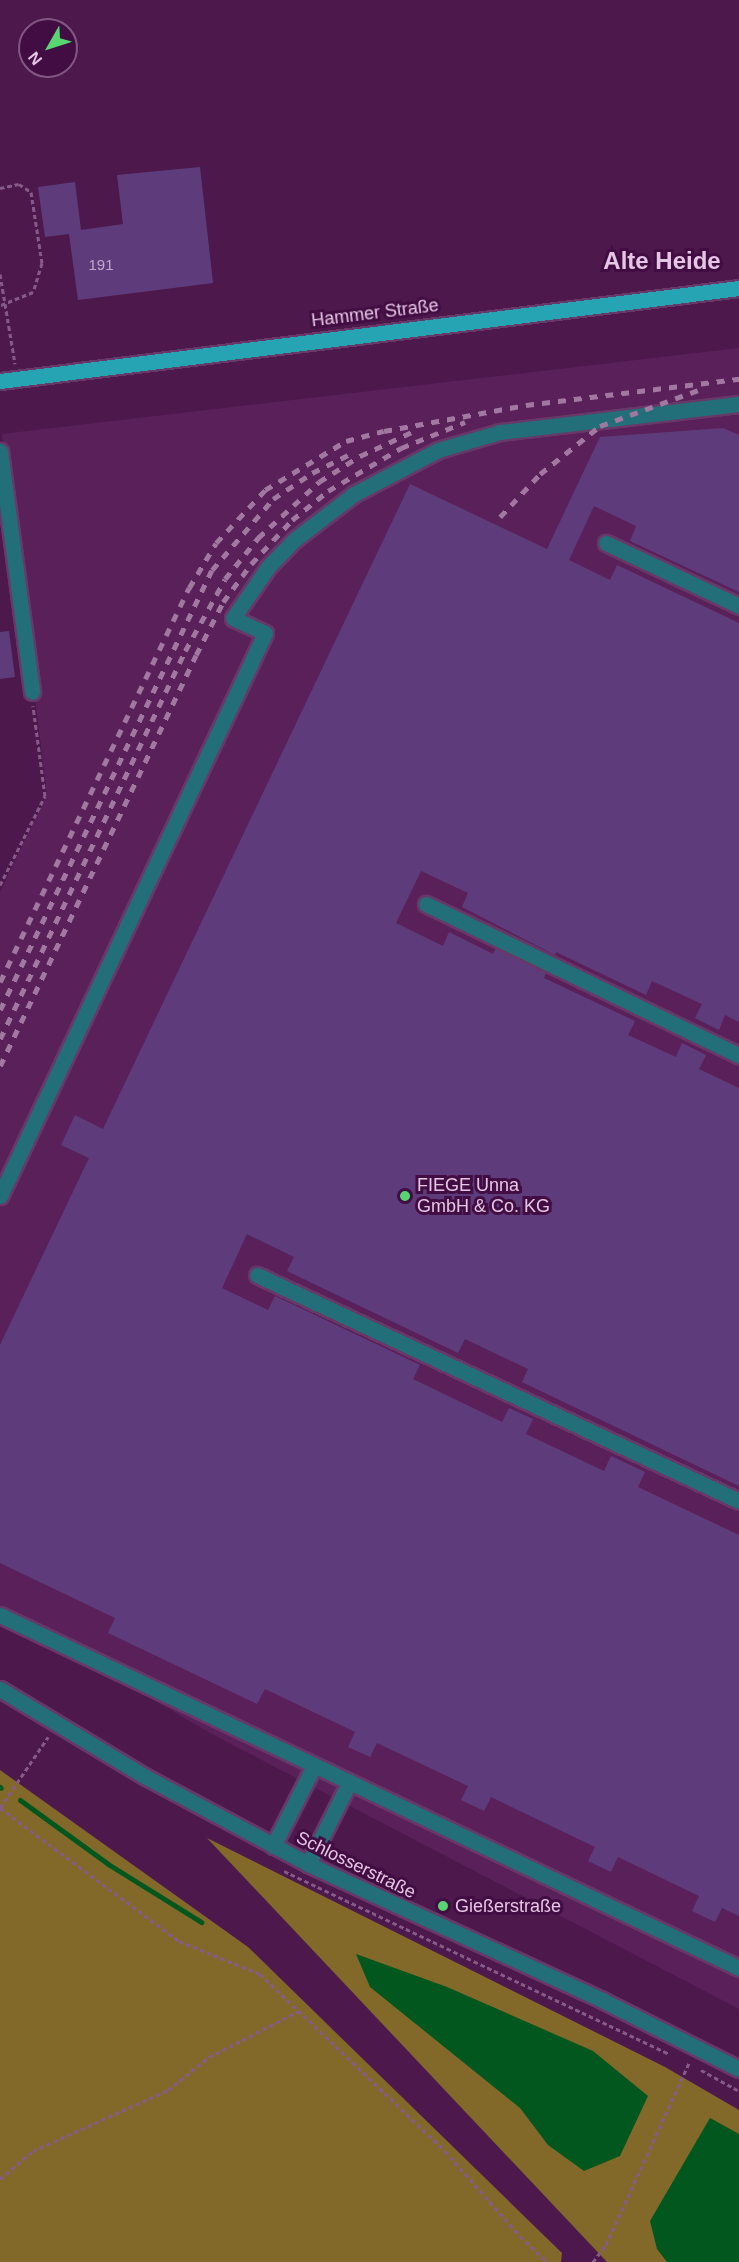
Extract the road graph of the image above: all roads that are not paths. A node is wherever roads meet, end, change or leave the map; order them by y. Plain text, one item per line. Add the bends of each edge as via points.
1 (739, 288) edge
2 (0, 381) edge
3 (739, 404) edge
4 (0, 452) edge
5 (606, 543) dead end
6 (739, 606) edge
7 (32, 692) road end
8 (426, 904) dead end
9 (739, 1055) edge
10 (0, 1196) edge
11 (257, 1275) dead end
12 (739, 1501) edge
13 (0, 1615) edge
14 (0, 1689) edge
15 (314, 1766) junction
16 (349, 1783) junction
17 (273, 1846) junction
18 (308, 1864) junction
19 (739, 1968) edge
20 (739, 2069) edge

1 - 2 main road, Hammer Straße
3 - 10 street via 500,432 438,450 354,494 294,540 268,567 233,618 266,633
4 - 7 street
5 - 6 street
8 - 9 street
11 - 12 street
13 - 15 street
14 - 17 street, Schlosserstraße via 146,1777
15 - 16 street
15 - 17 street
16 - 18 street
16 - 19 street
17 - 18 street, Schlosserstraße
18 - 20 street, Schlosserstraße

